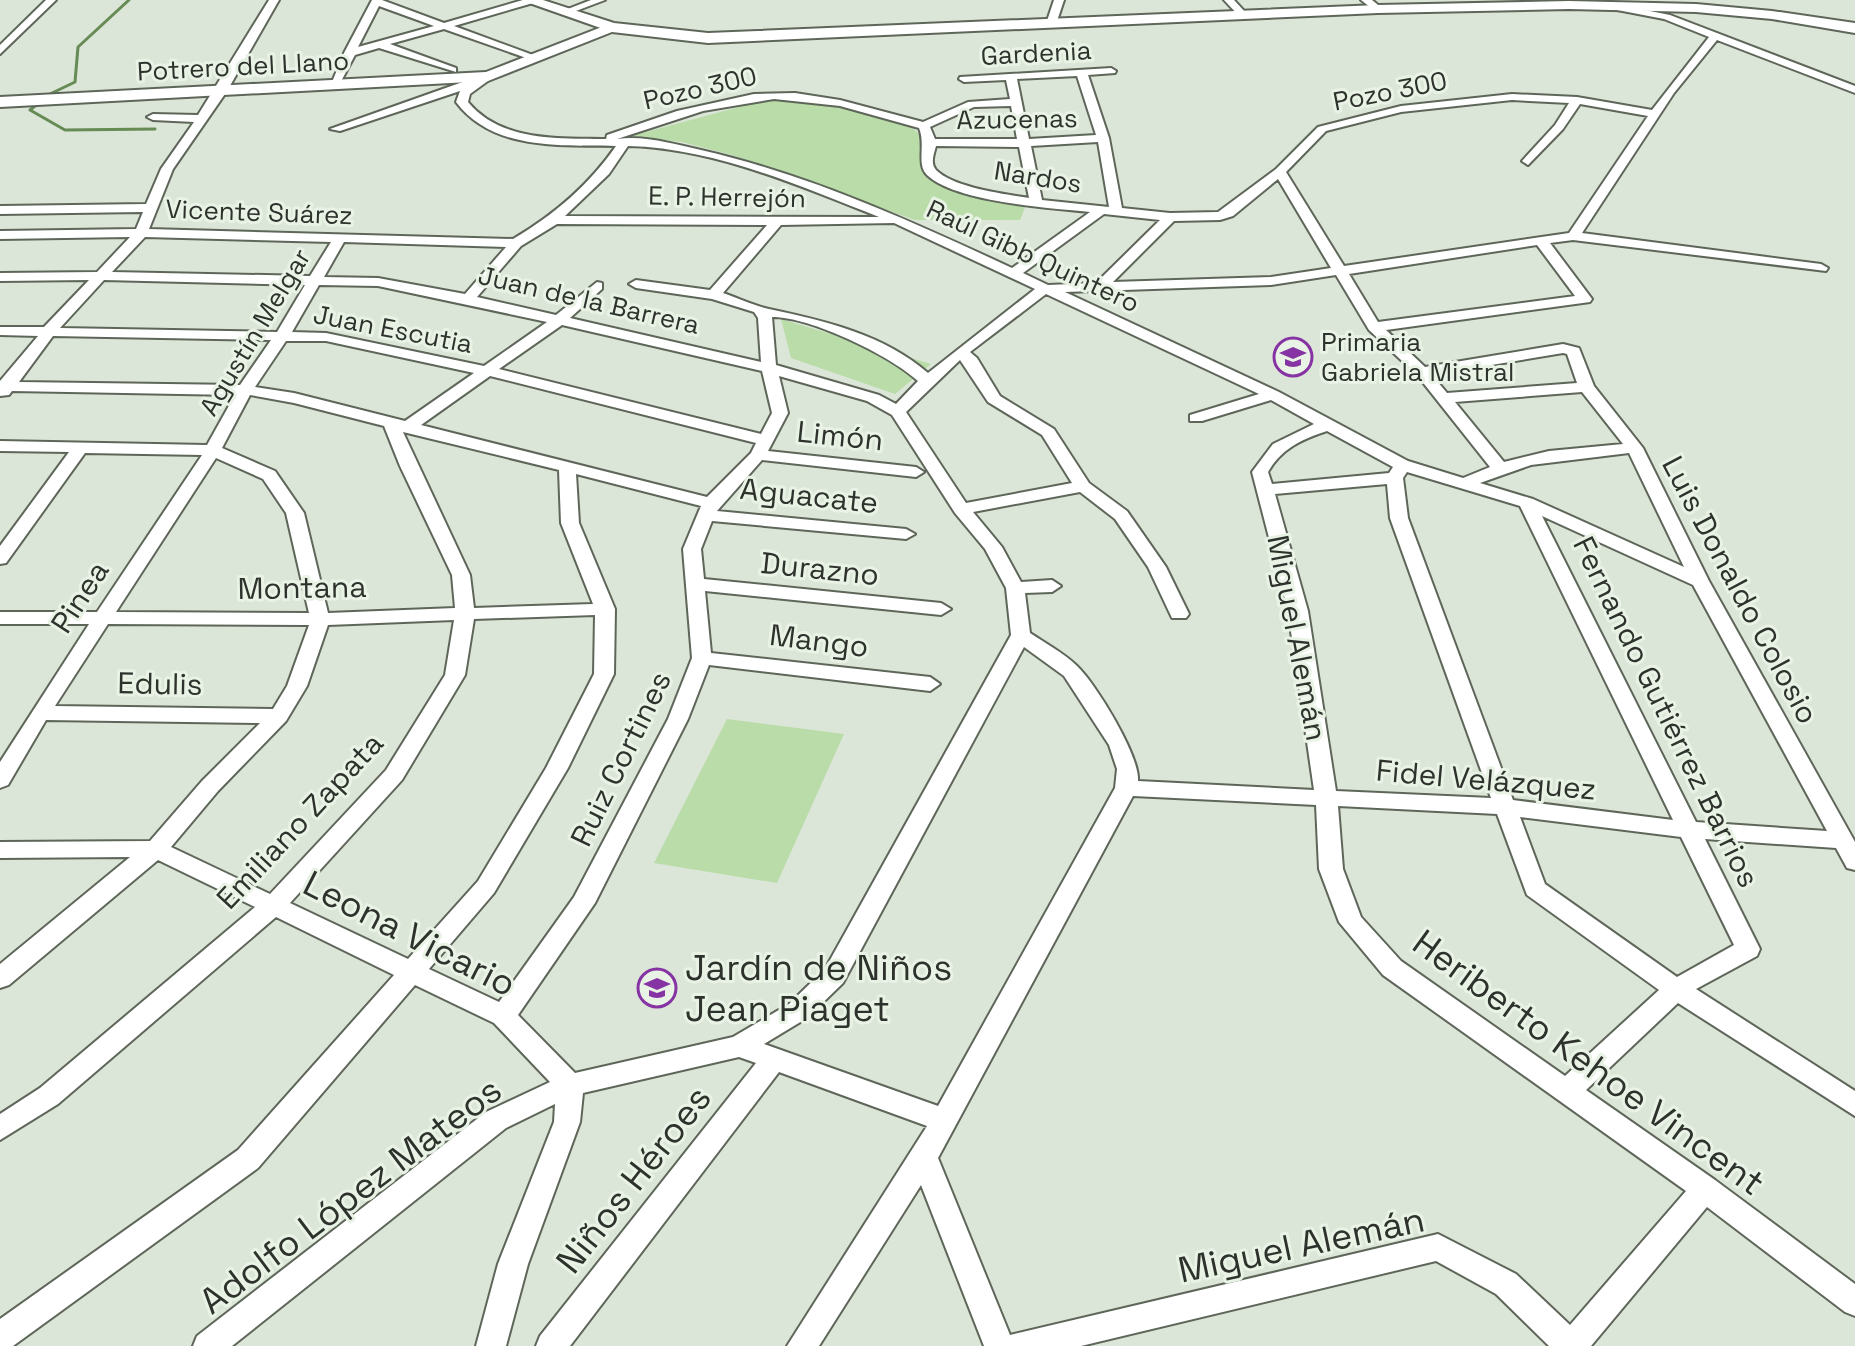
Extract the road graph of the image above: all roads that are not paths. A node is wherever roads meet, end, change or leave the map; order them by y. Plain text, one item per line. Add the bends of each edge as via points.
1 (51, 0) edge
2 (274, 0) edge
3 (529, 0) edge
4 (582, 0) edge
5 (600, 0) edge
6 (1059, 0) edge
7 (1229, 0) edge
8 (377, 1) edge
9 (1701, 4) edge
10 (1372, 5) edge
11 (1602, 5) junction
12 (561, 10) junction
13 (1720, 10) junction
14 (1243, 15) junction
15 (1667, 17) junction
16 (1051, 24) junction
17 (448, 25) junction
18 (612, 27) junction
19 (1855, 28) edge
20 (0, 30) edge
21 (21, 31) junction
22 (1716, 35) junction
23 (382, 45) junction
24 (0, 51) edge
25 (349, 53) junction
26 (536, 58) junction
27 (452, 70) dead end
28 (1111, 71) dead end
29 (1081, 72) junction
30 (1011, 77) junction
31 (484, 79) junction
32 (964, 79) dead end
33 (334, 85) junction
34 (1855, 90) edge
35 (221, 91) junction
36 (1577, 100) junction
37 (2, 102) edge
38 (1014, 102) junction
39 (1657, 114) junction
40 (153, 117) dead end
41 (202, 119) junction
42 (924, 126) junction
43 (336, 129) dead end
44 (1103, 138) junction
45 (603, 140) junction
46 (625, 141) junction
47 (931, 142) junction
48 (1023, 143) junction
49 (1528, 161) dead end
50 (1280, 172) junction
51 (1036, 203) junction
52 (151, 208) junction
53 (0, 210) edge
54 (1100, 211) junction
55 (1116, 212) junction
56 (1170, 217) junction
57 (554, 220) junction
58 (901, 221) junction
59 (776, 222) junction
60 (141, 233) junction
61 (0, 235) edge
62 (1573, 236) junction
63 (339, 239) junction
64 (1541, 241) junction
65 (516, 243) junction
66 (1821, 268) dead end
67 (1341, 272) junction
68 (1012, 274) junction
69 (102, 276) junction
70 (0, 277) edge
71 (313, 281) junction
72 (636, 284) dead end
73 (597, 286) dead end
74 (1101, 286) junction
75 (1044, 289) junction
76 (714, 295) junction
77 (468, 299) junction
78 (762, 313) junction
79 (559, 320) junction
80 (1374, 327) junction
81 (0, 331) edge
82 (49, 331) junction
83 (283, 334) junction
84 (960, 352) junction
85 (769, 368) junction
86 (488, 371) junction
87 (1422, 372) junction
88 (928, 381) junction
89 (1586, 387) junction
90 (3, 389) edge
91 (245, 390) junction
92 (1273, 395) junction
93 (1443, 398) junction
94 (898, 412) junction
95 (1196, 418) dead end
96 (1327, 425) junction
97 (399, 427) junction
98 (0, 446) edge
99 (80, 448) junction
100 (763, 448) junction
101 (1635, 448) junction
102 (213, 450) junction
103 (1499, 467) junction
104 (567, 469) junction
105 (916, 472) dead end
106 (1398, 472) junction
107 (1467, 483) junction
108 (1083, 486) junction
109 (1266, 490) junction
110 (1527, 503) junction
111 (709, 509) junction
112 (961, 509) junction
113 (906, 534) dead end
114 (0, 559) edge
115 (1700, 581) junction
116 (694, 584) junction
117 (1052, 586) dead end
118 (1015, 588) junction
119 (605, 609) junction
120 (941, 609) dead end
121 (465, 613) junction
122 (1179, 614) dead end
123 (0, 618) edge
124 (101, 619) junction
125 (319, 619) junction
126 (1021, 635) junction
127 (702, 658) junction
128 (930, 684) dead end
129 (40, 713) junction
130 (279, 716) junction
131 (0, 780) edge
132 (1126, 788) junction
133 (1326, 797) junction
134 (1505, 807) junction
135 (1689, 830) junction
136 (1841, 840) junction
137 (156, 849) junction
138 (0, 850) edge
139 (1855, 862) edge
140 (275, 904) junction
141 (414, 974) junction
142 (0, 978) edge
143 (1676, 989) junction
144 (503, 1016) junction
145 (739, 1046) junction
146 (774, 1059) junction
147 (570, 1085) junction
148 (1567, 1091) junction
149 (1855, 1105) edge
150 (944, 1120) junction
151 (0, 1128) edge
152 (924, 1157) junction
153 (1705, 1189) junction
154 (1855, 1302) edge
155 (0, 1337) edge
156 (208, 1346) edge
157 (491, 1346) edge
158 (551, 1346) edge
159 (802, 1346) edge
160 (999, 1346) edge
161 (1019, 1346) edge
162 (1571, 1346) edge

1 - 21 street
2 - 35 street
3 - 12 main road
3 - 17 street
4 - 12 street
5 - 12 street
6 - 16 street
7 - 14 street
8 - 17 street
8 - 25 street
9 - 11 main road
9 - 13 main road
10 - 11 main road
10 - 14 main road
11 - 15 street
12 - 18 main road
13 - 15 street via 1703,17
13 - 19 main road
14 - 16 main road
15 - 22 street
16 - 18 main road via 708,38
17 - 23 street
17 - 26 street
18 - 26 street, Potrero del Llano
20 - 21 street
21 - 24 street
22 - 34 street
22 - 39 street
23 - 25 street
23 - 27 street
25 - 33 street
26 - 31 street, Potrero del Llano
28 - 29 street, Gardenia
29 - 30 street, Gardenia
29 - 44 street
30 - 32 street, Gardenia
30 - 38 street
31 - 33 street, Potrero del Llano
31 - 43 street
31 - 45 street via 465,92 462,102 502,132 542,141
33 - 35 street, Potrero del Llano
35 - 37 street, Potrero del Llano
35 - 41 street
36 - 39 street, Pozo 300
36 - 49 street
36 - 50 street, Pozo 300 via 1512,97 1362,117 1322,129
38 - 42 street via 972,104
38 - 48 street
39 - 62 street
40 - 41 street
41 - 52 street via 167,169
42 - 45 street, Pozo 300 via 881,113 775,96 733,102
42 - 47 street
44 - 48 street, Azucenas
44 - 55 street
45 - 46 street
46 - 57 street via 605,171
46 - 58 street, Raúl Gibb Quintero via 751,165
47 - 48 street, Azucenas
47 - 51 street, Nardos via 926,160 931,172 991,196
48 - 51 street
50 - 56 street, Pozo 300 via 1228,213
50 - 67 street
51 - 54 street, Nardos
52 - 53 street
52 - 60 street
54 - 55 street, Nardos
54 - 68 street
55 - 56 street, Pozo 300
56 - 74 street
57 - 59 street, E. P. Herrejón
57 - 65 street
58 - 59 street, E. P. Herrejón
58 - 68 street, Raúl Gibb Quintero
59 - 76 street
60 - 61 street, Vicente Suárez
60 - 63 street, Vicente Suárez
60 - 69 street
62 - 64 street
62 - 66 street
63 - 65 street, Vicente Suárez
63 - 71 street, Agustín Melgar
64 - 67 street
64 - 80 street via 1585,299
65 - 77 street
67 - 74 street via 1271,281
67 - 80 street
68 - 75 street, Raúl Gibb Quintero
69 - 70 street, Juan de la Barrera
69 - 71 street, Juan de la Barrera
69 - 82 street
71 - 77 street, Juan de la Barrera via 378,282
71 - 83 street, Agustín Melgar
72 - 76 street
73 - 79 street
74 - 75 street
75 - 84 street
75 - 92 street, Raúl Gibb Quintero
76 - 78 street
77 - 79 street, Juan de la Barrera
78 - 85 street
78 - 88 street via 780,313 885,348
79 - 85 street, Juan de la Barrera
79 - 86 street
80 - 87 street
81 - 82 street, Juan Escutia
82 - 83 street, Juan Escutia
82 - 90 street
83 - 86 street, Juan Escutia via 326,337
83 - 91 street, Agustín Melgar
84 - 88 street
84 - 108 street via 972,361 994,399 1048,432
85 - 94 street, Juan de la Barrera via 873,398
85 - 100 street via 780,413
86 - 97 street
86 - 100 street, Juan Escutia
87 - 89 street, Luis Donaldo Colosio via 1571,349
87 - 93 street
88 - 94 street
89 - 93 street
89 - 101 street, Luis Donaldo Colosio
90 - 91 street
91 - 97 street
91 - 102 street, Agustín Melgar
92 - 95 street
92 - 96 street, Raúl Gibb Quintero
93 - 103 street
94 - 112 street
96 - 106 street, Raúl Gibb Quintero
96 - 109 street, Miguel Alemán via 1267,455 1260,472
97 - 104 street
97 - 121 street, Emiliano Zapata via 408,466 461,575
98 - 99 street
99 - 102 street
99 - 114 street
100 - 105 street, Limón
100 - 111 street
101 - 103 street via 1540,456
101 - 115 street, Luis Donaldo Colosio
102 - 124 street, Pinea
102 - 125 street via 269,475 295,513
103 - 107 street
104 - 111 street
104 - 119 street via 570,523
106 - 107 street
106 - 109 street
106 - 134 street via 1399,518
107 - 110 street
108 - 112 street
108 - 122 street via 1121,515 1157,567
109 - 133 street, Miguel Alemán via 1298,611
110 - 115 street
110 - 135 street, Fernando Gutiérrez Barrios
111 - 113 street, Aguacate
111 - 116 street, Ruiz Cortines via 692,549
112 - 118 street via 993,547
115 - 136 street, Luis Donaldo Colosio
116 - 120 street, Durazno
116 - 127 street, Ruiz Cortines
117 - 118 street
118 - 126 street
119 - 121 street, Montana
119 - 141 street via 604,674 557,768 486,887
121 - 125 street, Montana
121 - 140 street, Emiliano Zapata via 455,675 394,775
123 - 124 street, Montana
124 - 125 street, Montana
124 - 129 street, Pinea
125 - 130 street via 297,686
126 - 132 street via 1071,671 1119,744 1128,769
126 - 145 street, Adolfo López Mateos via 834,976 798,1011
127 - 128 street, Mango
127 - 144 street, Ruiz Cortines via 655,769 583,903
129 - 130 street, Edulis
129 - 131 street, Pinea
130 - 137 street
132 - 133 street, Fidel Velázquez
132 - 150 street
133 - 134 street, Fidel Velázquez
133 - 148 street, Heriberto Kehoe Vincent via 1331,869 1351,922 1392,968
134 - 135 street, Fidel Velázquez
134 - 143 street via 1535,889
135 - 136 street, Fidel Velázquez
135 - 143 street, Fernando Gutiérrez Barrios via 1748,949
136 - 139 street, Luis Donaldo Colosio
137 - 138 street
137 - 140 street, Leona Vicario
137 - 142 street
140 - 141 street, Leona Vicario
140 - 151 street, Emiliano Zapata via 49,1096
141 - 144 street, Leona Vicario
141 - 155 street via 248,1159
143 - 148 street
143 - 149 street
144 - 147 street, Leona Vicario
145 - 146 street
145 - 147 street, Adolfo López Mateos
146 - 150 street
146 - 158 street, Niños Héroes
147 - 156 street, Adolfo López Mateos via 496,1120
147 - 157 street via 567,1122 513,1264
148 - 153 street, Heriberto Kehoe Vincent
150 - 152 street
152 - 159 street
152 - 160 street
153 - 154 street, Heriberto Kehoe Vincent
153 - 162 street
161 - 162 street, Miguel Alemán via 1438,1247 1506,1284

